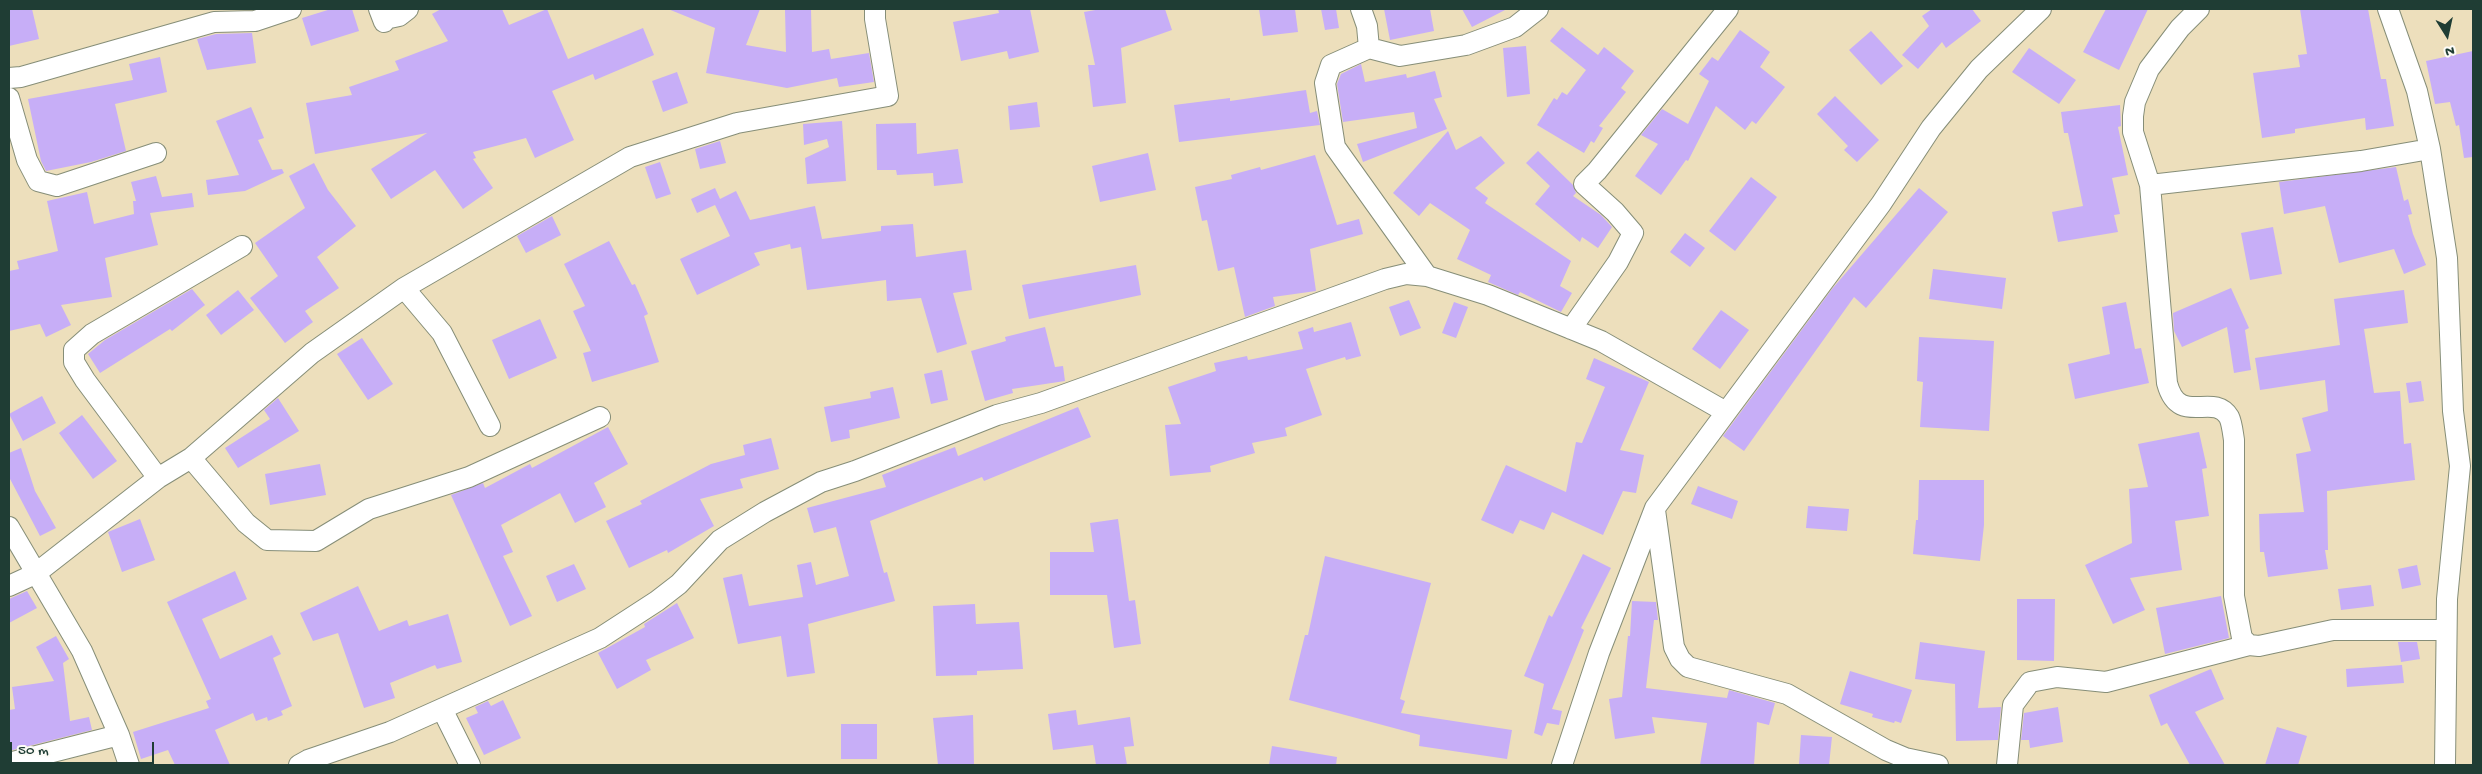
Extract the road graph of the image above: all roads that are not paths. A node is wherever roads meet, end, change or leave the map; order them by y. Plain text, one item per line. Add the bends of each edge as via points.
1 (291, 9) edge
2 (379, 9) edge
3 (408, 9) edge
4 (875, 9) edge
5 (1360, 9) edge
6 (1538, 9) edge
7 (1728, 9) edge
8 (2040, 9) edge
9 (2199, 9) edge
10 (2388, 9) edge
11 (1370, 48) junction
12 (9, 78) edge
13 (9, 98) edge
14 (2430, 149) junction
15 (156, 153) dead end
16 (2150, 185) junction
17 (242, 246) dead end
18 (1427, 276) junction
19 (404, 288) junction
20 (1571, 329) junction
21 (1726, 412) junction
22 (600, 417) dead end
23 (490, 426) dead end
24 (192, 458) junction
25 (2466, 462) edge
26 (158, 478) junction
27 (1654, 508) junction
28 (9, 527) edge
29 (35, 574) junction
30 (9, 586) edge
31 (2446, 630) junction
32 (2249, 645) junction
33 (442, 709) junction
34 (119, 735) junction
35 (9, 763) edge
36 (129, 765) edge
37 (299, 765) edge
38 (470, 765) edge
39 (1562, 765) edge
40 (1938, 765) edge
41 (2007, 765) edge
42 (2445, 765) edge

1 - 12 street via 255,21 214,22
2 - 3 street via 384,22
4 - 19 street via 874,20 888,96 737,122 630,157
5 - 11 street via 1367,26
6 - 11 street via 1515,27 1466,44 1400,56
7 - 20 street via 1584,184 1633,233 1618,262
8 - 21 street via 1979,69 1932,128 1882,204
9 - 16 street via 2149,69 2135,102 2133,132
10 - 14 street via 2417,91
11 - 18 street via 1331,65 1325,83 1335,147
13 - 15 street via 27,160 38,181 57,186
14 - 16 street via 2361,161
14 - 25 street via 2447,258 2453,411
16 - 32 street via 2171,396 2177,404 2189,407 2216,407 2229,418 2234,440 2234,596 2242,638
17 - 26 street via 92,334 74,350 74,362 85,380
18 - 20 street via 1488,295
18 - 33 street via 1406,274 1385,279 1041,403 997,414 821,482 720,540 679,584 657,602 600,638
19 - 23 street via 442,333
19 - 24 street via 312,353
20 - 21 street via 1608,345
21 - 27 street
22 - 24 street via 469,478 369,509 316,542 267,540 246,523
24 - 26 street
25 - 31 street via 2447,599
26 - 29 street
27 - 39 street via 1599,653
27 - 40 street via 1674,647 1688,667 1787,694 1886,750
28 - 29 street
29 - 30 street
29 - 34 street via 82,651
31 - 32 street via 2333,630 2259,646
31 - 42 street
32 - 41 street via 2106,682 2057,677 2030,682 2013,706
33 - 37 street
33 - 38 street
34 - 35 street
34 - 36 street

